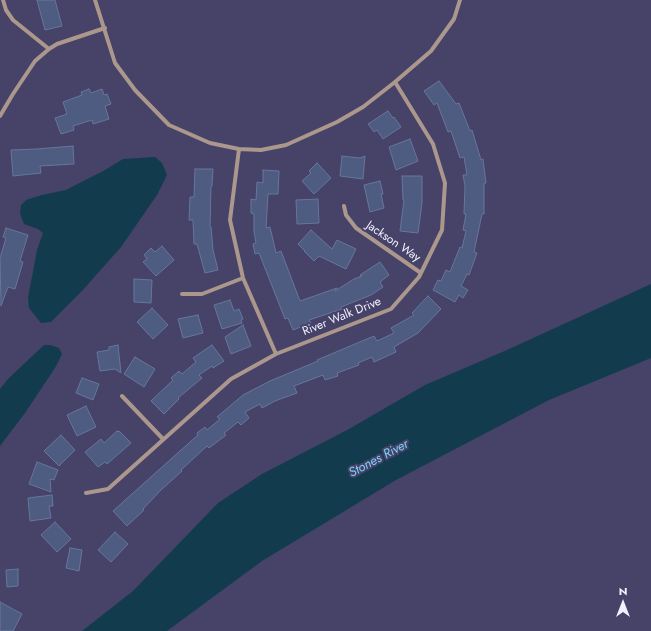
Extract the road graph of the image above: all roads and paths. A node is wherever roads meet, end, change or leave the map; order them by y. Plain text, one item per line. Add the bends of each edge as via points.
1 (3, 0) edge
2 (95, 0) edge
3 (460, 0) edge
4 (105, 28) junction
5 (49, 50) junction
6 (395, 82) junction
7 (0, 116) edge
8 (239, 149) junction
9 (344, 206) dead end
10 (421, 273) junction
11 (243, 278) junction
12 (182, 294) dead end
13 (276, 354) junction
14 (122, 396) dead end
15 (163, 439) junction
16 (86, 493) dead end

1 - 5 street via 13,20
2 - 4 street
3 - 6 street via 454,19 431,51
4 - 5 street via 57,44
4 - 8 street via 115,63 135,90 169,125 210,143
5 - 7 street via 35,62
6 - 8 street via 337,122 286,145 261,150
6 - 10 street, River Walk Drive via 433,144 445,183 442,230
8 - 11 street via 230,220
9 - 10 street, Jackson Way via 346,215 356,228
10 - 13 street, River Walk Drive via 391,309
11 - 12 street via 202,294
11 - 13 street
13 - 15 street, River Walk Drive via 231,378
14 - 15 street
15 - 16 street via 108,489

